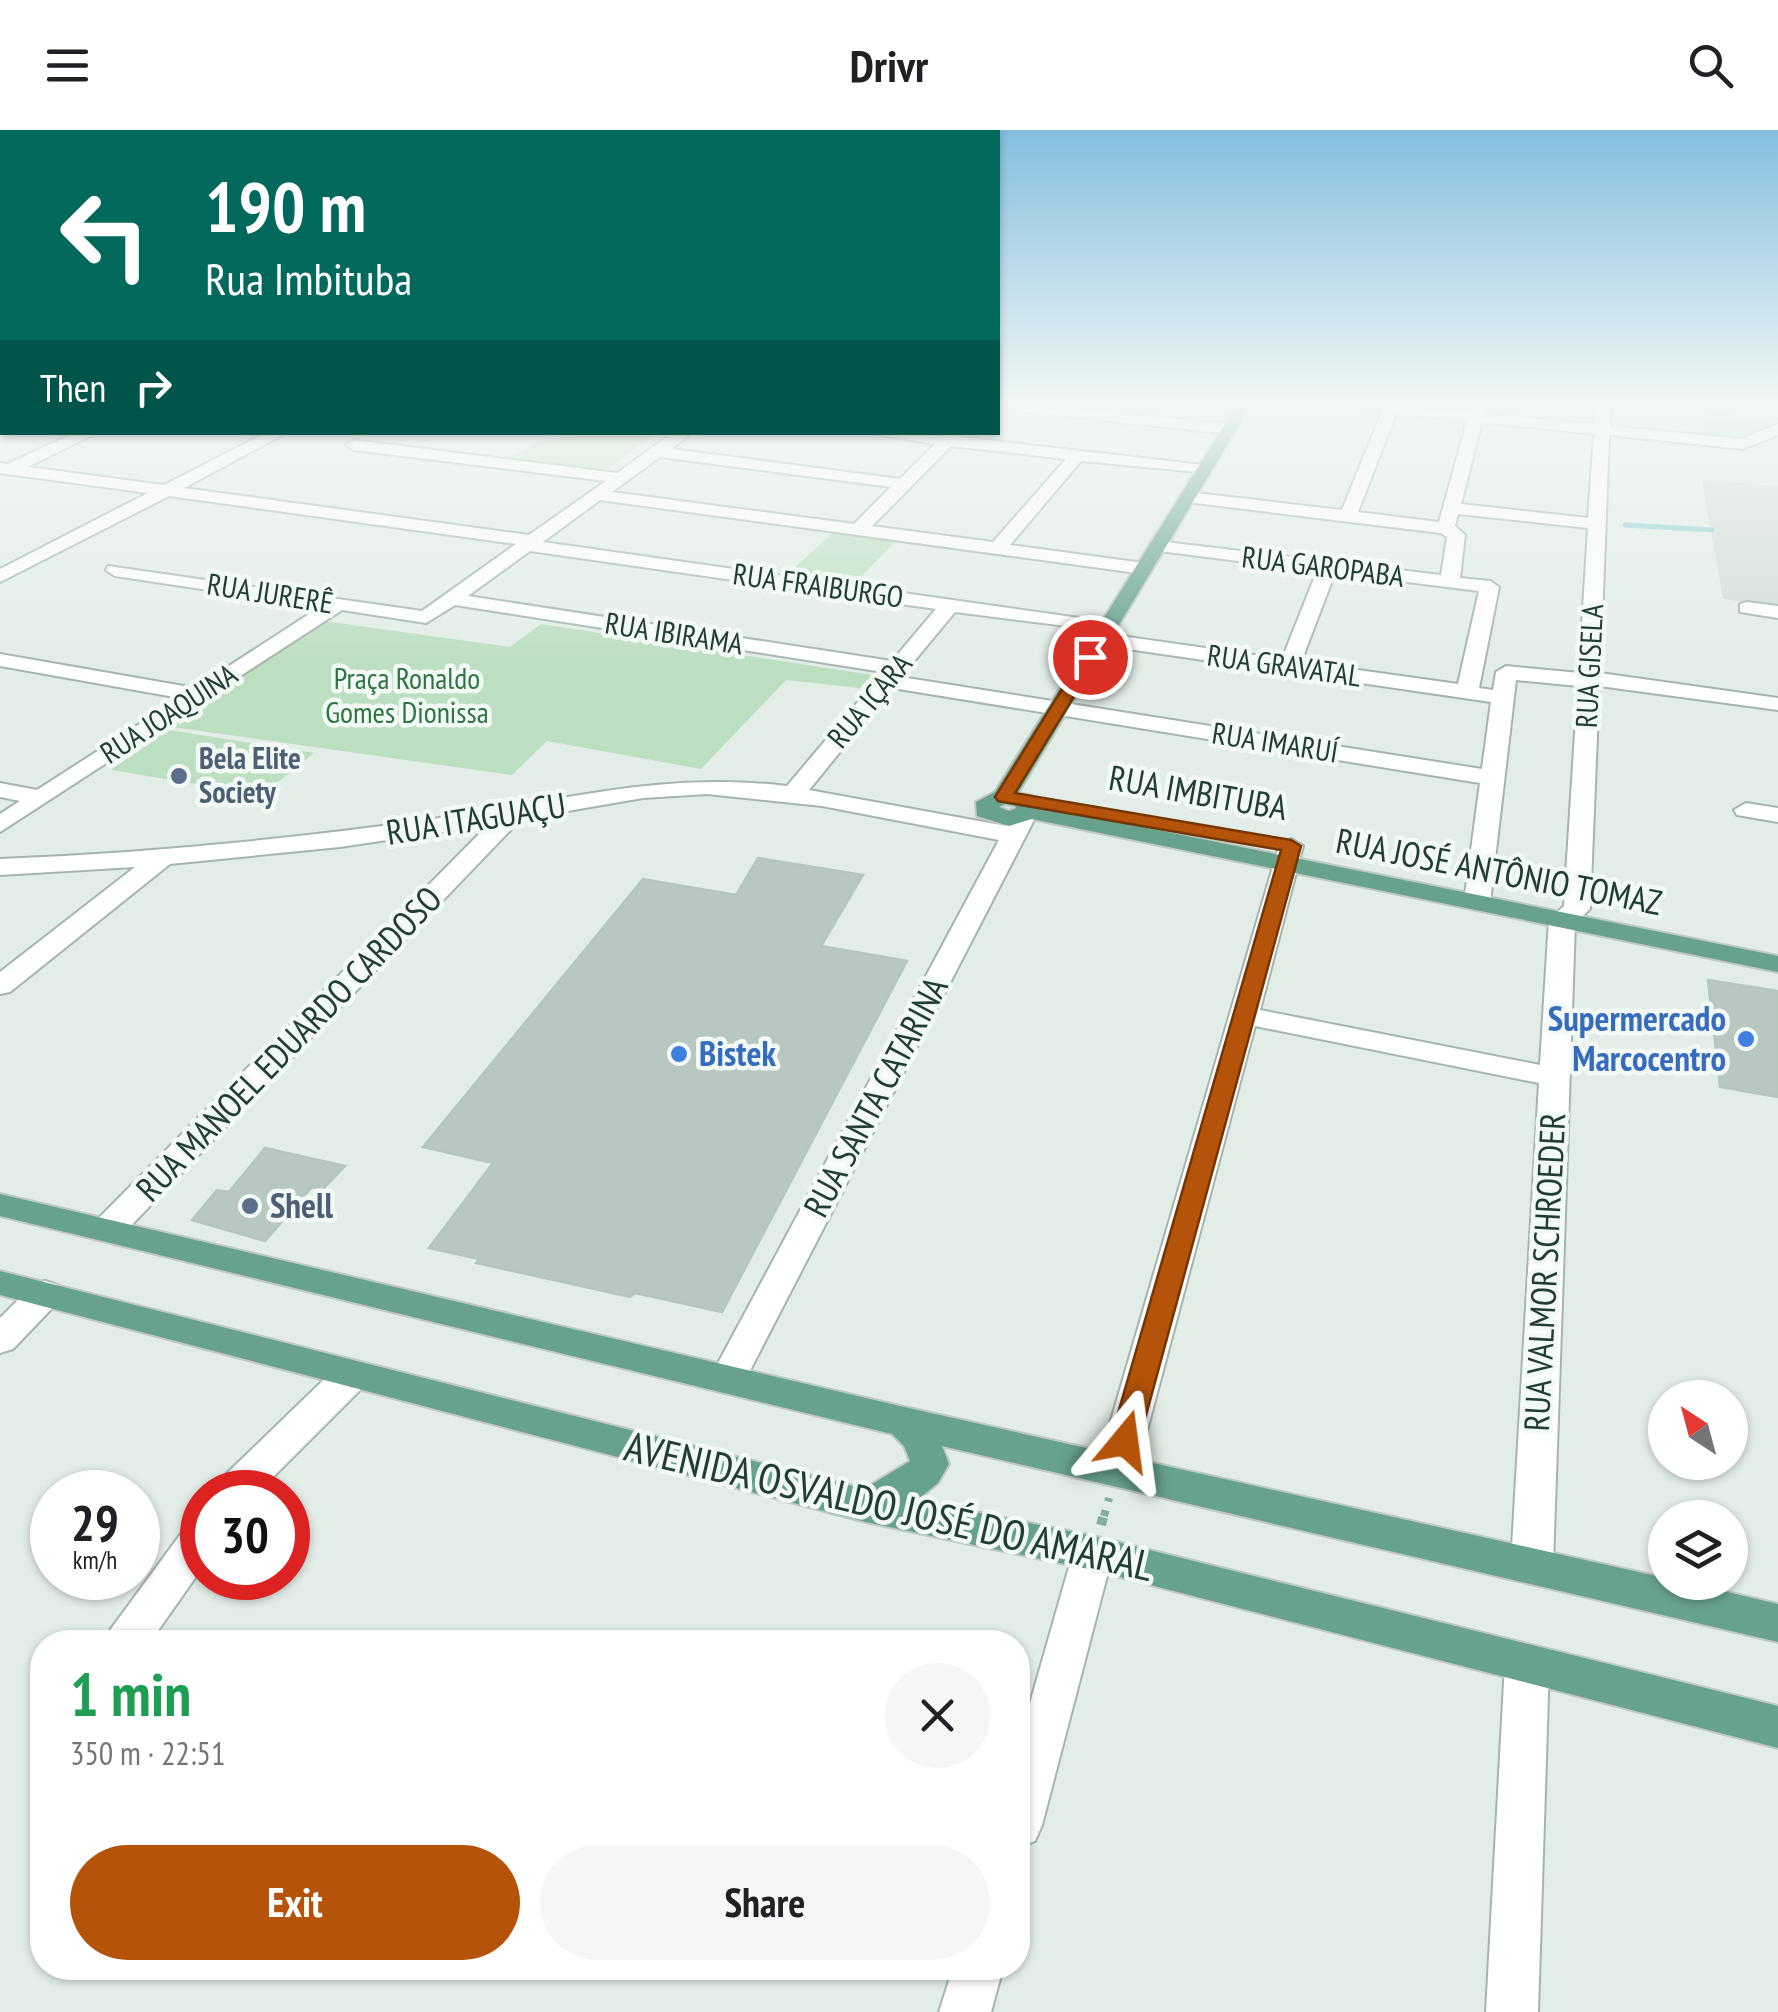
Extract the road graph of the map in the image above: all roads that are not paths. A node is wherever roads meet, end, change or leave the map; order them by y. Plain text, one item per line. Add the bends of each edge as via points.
1 (164, 493) edge
2 (181, 493) edge
3 (600, 493) edge
4 (895, 493) edge
5 (1045, 493) edge
6 (1190, 493) edge
7 (1357, 493) edge
8 (1455, 493) edge
9 (1599, 493) edge
10 (597, 495) junction
11 (1187, 497) junction
12 (1451, 508) junction
13 (1348, 516) junction
14 (1597, 524) junction
15 (1446, 528) junction
16 (858, 530) junction
17 (530, 543) junction
18 (1157, 546) junction
19 (998, 548) junction
20 (1144, 568) junction
21 (1328, 568) junction
22 (114, 570) dead end
23 (0, 576) edge
24 (1450, 582) junction
25 (452, 599) junction
26 (338, 604) junction
27 (950, 605) junction
28 (1748, 608) dead end
29 (1778, 612) edge
30 (1104, 634) junction
31 (0, 660) edge
32 (1289, 667) junction
33 (892, 674) junction
34 (1589, 678) junction
35 (1467, 692) junction
36 (199, 695) junction
37 (1502, 698) junction
38 (1778, 704) edge
39 (1058, 708) junction
40 (1492, 778) junction
41 (0, 790) edge
42 (792, 796) junction
43 (40, 798) junction
44 (1746, 810) dead end
45 (1013, 812) junction
46 (512, 815) junction
47 (1778, 815) edge
48 (949, 824) junction
49 (0, 825) edge
50 (1288, 855) junction
51 (162, 858) junction
52 (0, 866) edge
53 (1477, 902) junction
54 (1562, 920) junction
55 (1778, 964) edge
56 (0, 986) edge
57 (1244, 1014) junction
58 (1554, 1077) junction
59 (0, 1205) edge
60 (108, 1229) junction
61 (0, 1283) edge
62 (44, 1294) junction
63 (0, 1340) edge
64 (351, 1376) junction
65 (728, 1378) junction
66 (904, 1422) junction
67 (1117, 1468) junction
68 (255, 1470) edge
69 (866, 1506) junction
70 (1093, 1554) junction
71 (1532, 1564) junction
72 (180, 1567) edge
73 (1778, 1624) edge
74 (135, 1630) edge
75 (1528, 1664) junction
76 (1778, 1726) edge
77 (1030, 1782) edge
78 (975, 1980) edge
79 (966, 2012) edge
80 (1512, 2012) edge

1 - 23 street
2 - 17 street, RUA FRAIBURGO
3 - 10 street
4 - 16 street
5 - 19 street
6 - 11 main road, RUA SANTA CATARINA
7 - 13 street
8 - 12 street
9 - 14 street, RUA GISELA
10 - 16 street
10 - 17 street
11 - 13 street
11 - 18 main road, RUA SANTA CATARINA
12 - 14 street
12 - 15 street
13 - 15 street
14 - 34 street, RUA GISELA
15 - 24 street via 1456,535
16 - 19 street
17 - 25 street
17 - 27 street, RUA FRAIBURGO
18 - 20 main road, RUA SANTA CATARINA
18 - 21 street, RUA GAROPABA
19 - 20 street
20 - 30 main road, RUA SANTA CATARINA
21 - 24 street, RUA GAROPABA
21 - 32 street
22 - 26 street, RUA JURERÊ
24 - 35 street, RUA GAROPABA via 1490,587
25 - 26 street, RUA JURERÊ via 426,617
25 - 33 street, RUA IBIRAMA
26 - 36 street, RUA JOAQUINA
27 - 30 street, RUA FRAIBURGO
27 - 33 street, RUA IÇARA
28 - 29 street
30 - 32 street, RUA GRAVATAL
30 - 39 main road, RUA SANTA CATARINA
31 - 36 street
32 - 35 street, RUA GRAVATAL
33 - 39 street, RUA IBIRAMA
33 - 42 street, RUA IÇARA
34 - 37 street via 1506,672
34 - 38 street
34 - 54 street, RUA GISELA via 1577,909
35 - 37 street, RUA GRAVATAL
36 - 43 street, RUA JOAQUINA
37 - 40 street
39 - 40 street, RUA IMARUÍ
39 - 45 main road, RUA SANTA CATARINA
40 - 53 street
41 - 43 street
42 - 46 street, RUA ITAGUAÇU via 670,788
42 - 48 street, RUA ITAGUAÇU
43 - 49 street, RUA JOAQUINA
44 - 47 street
45 - 48 street, RUA ITAGUAÇU
45 - 48 street, RUA ITAGUAÇU
45 - 50 main road, RUA JOSÉ ANTÔNIO TOMAZ
45 - 65 street, RUA SANTA CATARINA
46 - 51 street, RUA ITAGUAÇU
46 - 60 street, RUA MANOEL EDUARDO CARDOSO
50 - 53 main road, RUA JOSÉ ANTÔNIO TOMAZ
50 - 57 street
51 - 52 street, RUA ITAGUAÇU
51 - 56 street
53 - 54 main road, RUA JOSÉ ANTÔNIO TOMAZ
54 - 55 main road, RUA JOSÉ ANTÔNIO TOMAZ
54 - 58 street, RUA VALMOR SCHROEDER
57 - 58 street
57 - 67 street
58 - 71 street, RUA VALMOR SCHROEDER
59 - 60 main road
60 - 65 main road
61 - 62 main road, AVENIDA OSVALDO JOSÉ DO AMARAL
62 - 63 street
62 - 64 main road, AVENIDA OSVALDO JOSÉ DO AMARAL
64 - 68 street
64 - 69 main road, AVENIDA OSVALDO JOSÉ DO AMARAL
65 - 66 main road
66 - 67 main road
66 - 69 main road via 920,1438 930,1464 904,1489
67 - 71 main road
69 - 70 main road, AVENIDA OSVALDO JOSÉ DO AMARAL
70 - 75 main road, AVENIDA OSVALDO JOSÉ DO AMARAL
70 - 77 street
71 - 73 main road
72 - 74 street
75 - 76 main road, AVENIDA OSVALDO JOSÉ DO AMARAL
75 - 80 street
78 - 79 street

